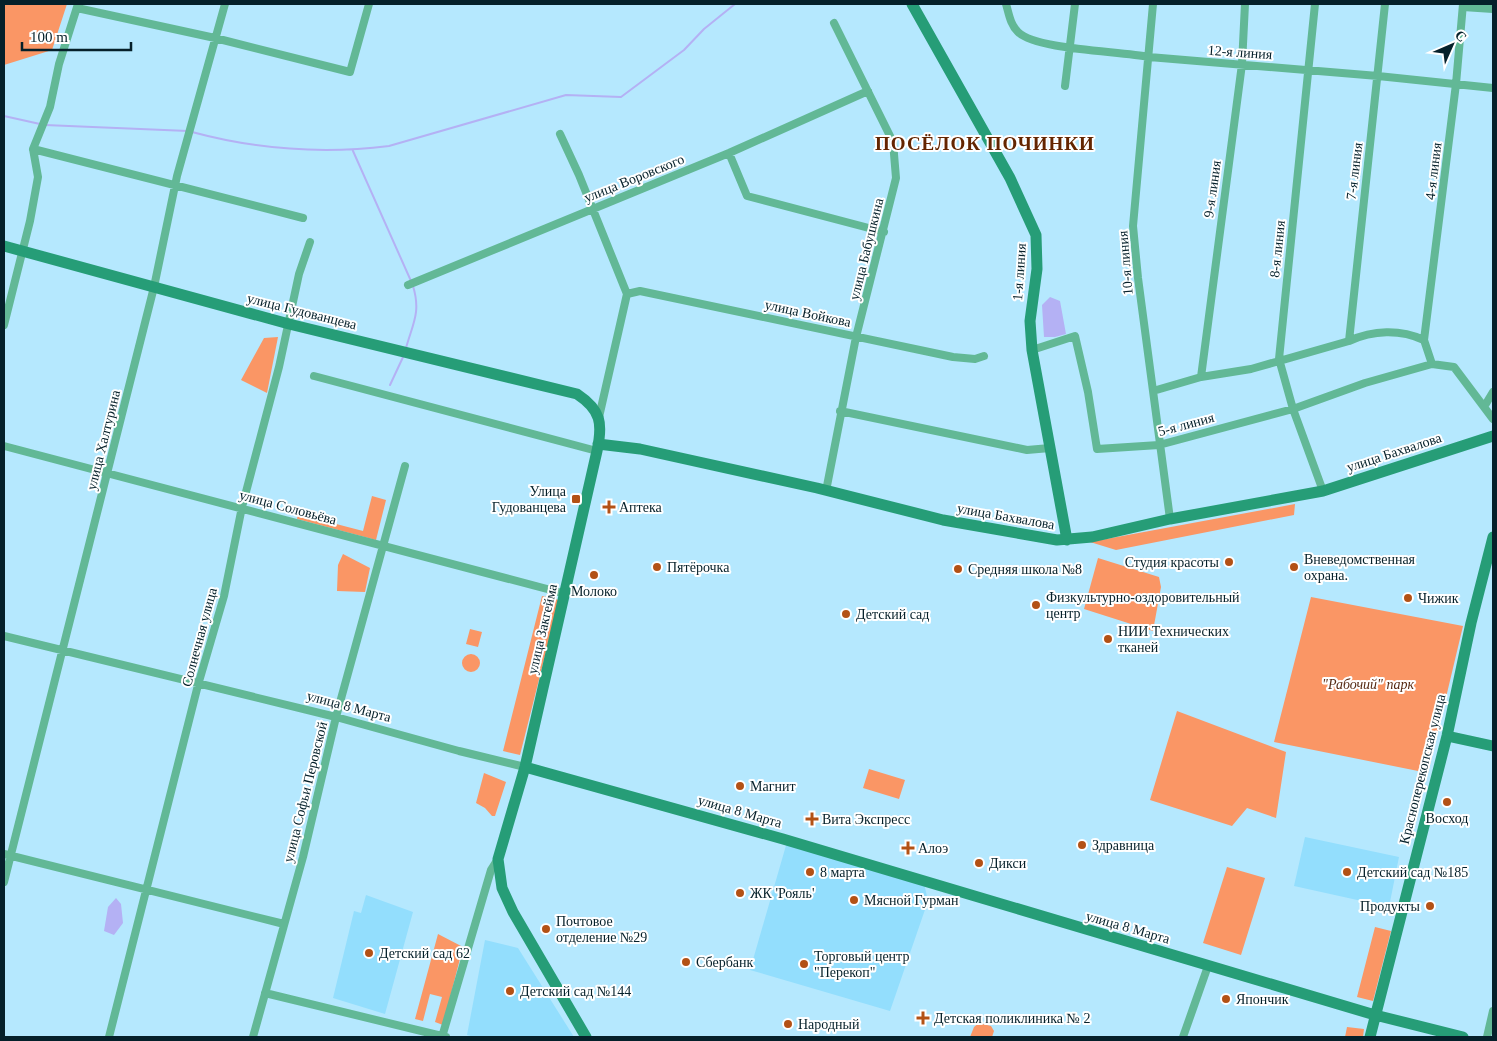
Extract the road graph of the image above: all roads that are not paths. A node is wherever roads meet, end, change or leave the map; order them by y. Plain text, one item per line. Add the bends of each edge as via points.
1 (224, 4) edge
2 (369, 4) edge
3 (912, 4) edge
4 (1006, 4) edge
5 (1075, 4) edge
6 (1153, 4) edge
7 (1245, 4) edge
8 (1315, 4) edge
9 (1385, 4) edge
10 (1463, 5) edge
11 (77, 6) edge
12 (1493, 9) edge
13 (834, 23) dead end
14 (215, 38) junction
15 (1071, 47) junction
16 (1149, 57) junction
17 (1242, 64) junction
18 (1309, 70) junction
19 (1378, 76) junction
20 (1456, 84) junction
21 (1065, 86) dead end
22 (1493, 88) edge
23 (868, 91) junction
24 (560, 134) dead end
25 (33, 149) junction
26 (728, 153) junction
27 (176, 185) junction
28 (593, 208) junction
29 (303, 218) dead end
30 (884, 232) junction
31 (310, 242) dead end
32 (4, 246) edge
33 (23, 251) junction
34 (408, 285) dead end
35 (154, 287) junction
36 (627, 294) junction
37 (4, 324) edge
38 (289, 324) junction
39 (856, 337) junction
40 (1424, 340) junction
41 (1349, 341) junction
42 (1032, 350) junction
43 (984, 356) dead end
44 (1279, 359) junction
45 (1432, 364) junction
46 (314, 376) dead end
47 (1201, 377) junction
48 (1153, 391) junction
49 (1493, 392) edge
50 (1484, 408) junction
51 (1293, 409) junction
52 (840, 411) junction
53 (599, 417) junction
54 (1493, 419) edge
55 (1493, 436) edge
56 (1159, 445) junction
57 (4, 446) edge
58 (598, 447) junction
59 (1050, 448) junction
60 (405, 466) dead end
61 (108, 472) junction
62 (1323, 490) junction
63 (826, 491) junction
64 (242, 507) junction
65 (1170, 519) junction
66 (1493, 537) edge
67 (1067, 540) junction
68 (382, 546) junction
69 (566, 594) junction
70 (4, 636) edge
71 (62, 651) junction
72 (198, 685) junction
73 (336, 717) junction
74 (1447, 736) junction
75 (1493, 746) edge
76 (525, 767) junction
77 (7, 855) edge
78 (498, 860) junction
79 (4, 882) edge
80 (146, 890) junction
81 (284, 924) junction
82 (1208, 966) junction
83 (264, 994) junction
84 (1493, 1011) edge
85 (1375, 1015) junction
86 (108, 1037) edge
87 (254, 1037) edge
88 (444, 1037) edge
89 (586, 1037) edge
90 (1183, 1037) edge
91 (1370, 1037) edge
92 (1463, 1037) edge
93 (1488, 1037) edge

1 - 14 street, улица Халтурина
2 - 14 street via 350,72
3 - 42 street, 1-я линия via 1010,178 1036,235 1037,269 1030,321
4 - 15 street, 12-я линия via 1010,21 1018,32 1028,38
5 - 15 street
6 - 16 street, 10-я линия
7 - 17 street, 9-я линия
8 - 18 street, 8-я линия
9 - 19 street, 7-я линия
10 - 12 street
10 - 20 street, 4-я линия
11 - 14 street
11 - 25 street via 50,107
13 - 23 street, улица Бабушкина
14 - 27 street, улица Халтурина
15 - 16 street, 12-я линия
15 - 21 street
16 - 17 street, 12-я линия
16 - 48 street, 10-я линия via 1134,226
17 - 18 street, 12-я линия
17 - 47 street, 9-я линия
18 - 19 street, 12-я линия
18 - 44 street, 8-я линия
19 - 20 street, 12-я линия
19 - 41 street, 7-я линия
20 - 22 street, 12-я линия
20 - 40 street, 4-я линия
23 - 26 street, улица Воровского
23 - 30 street, улица Бабушкина via 893,142 896,178
24 - 28 street
25 - 27 street
25 - 33 street via 38,177
26 - 28 street, улица Воровского
26 - 30 street via 747,196
27 - 29 street
27 - 35 street, улица Халтурина
28 - 34 street, улица Воровского
28 - 36 street
30 - 39 street, улица Бабушкина
31 - 38 street, Солнечная улица via 299,274
32 - 33 street, улица Гудованцева
33 - 35 street, улица Гудованцева
33 - 37 street
35 - 38 street, улица Гудованцева
35 - 61 street, улица Халтурина
36 - 39 street, улица Войкова via 640,291
36 - 53 street
38 - 53 street, улица Гудованцева via 577,394 591,404
38 - 64 street, Солнечная улица
39 - 43 street, улица Войкова via 953,357 975,359
39 - 52 street, улица Бабушкина
40 - 41 street via 1403,332 1363,335
40 - 45 street
41 - 44 street
42 - 56 street, 5-я линия via 1075,336 1097,449
42 - 59 street, 1-я линия
44 - 47 street via 1251,369
44 - 51 street, 8-я линия
45 - 50 street via 1454,367
45 - 51 street, 5-я линия via 1365,383
46 - 58 street
47 - 48 street
48 - 56 street, 10-я линия
49 - 50 street
50 - 54 street
51 - 56 street, 5-я линия
51 - 62 street, 8-я линия
52 - 59 street via 1027,450
52 - 63 street, улица Бабушкина
53 - 58 street, улица Закгейма
55 - 62 street, улица Бахвалова
56 - 65 street, 10-я линия
57 - 61 street, улица Соловьёва
58 - 63 street, улица Бахвалова via 640,450
58 - 69 street, улица Закгейма
59 - 67 street, 1-я линия
60 - 68 street, улица Софьи Перовской
61 - 64 street, улица Соловьёва
61 - 71 street, улица Халтурина
62 - 65 street, улица Бахвалова
63 - 67 street, улица Бахвалова via 942,520
64 - 68 street, улица Соловьёва
64 - 72 street, Солнечная улица via 224,596
65 - 67 street, улица Бахвалова
66 - 74 street, Красноперекопская улица
68 - 69 street, улица Соловьёва
68 - 73 street, улица Софьи Перовской
69 - 76 street, улица Закгейма
70 - 71 street, улица 8 Марта
71 - 72 street, улица 8 Марта
71 - 77 street, улица Халтурина
72 - 73 street, улица 8 Марта
72 - 80 street, Солнечная улица
73 - 76 street, улица 8 Марта
73 - 81 street, улица Софьи Перовской
74 - 75 street
74 - 85 street, Красноперекопская улица
76 - 78 street, улица Закгейма
76 - 82 street, улица 8 Марта via 774,836
77 - 79 street, улица Халтурина
77 - 80 street
78 - 88 street, улица Закгейма via 491,870
78 - 89 street, улица Закгейма via 502,888 513,912
80 - 81 street
80 - 86 street, Солнечная улица
81 - 83 street, улица Софьи Перовской
82 - 85 street, улица 8 Марта
82 - 90 street
83 - 87 street, улица Софьи Перовской
83 - 88 street
84 - 93 street
85 - 91 street, Красноперекопская улица
85 - 92 street, улица 8 Марта

